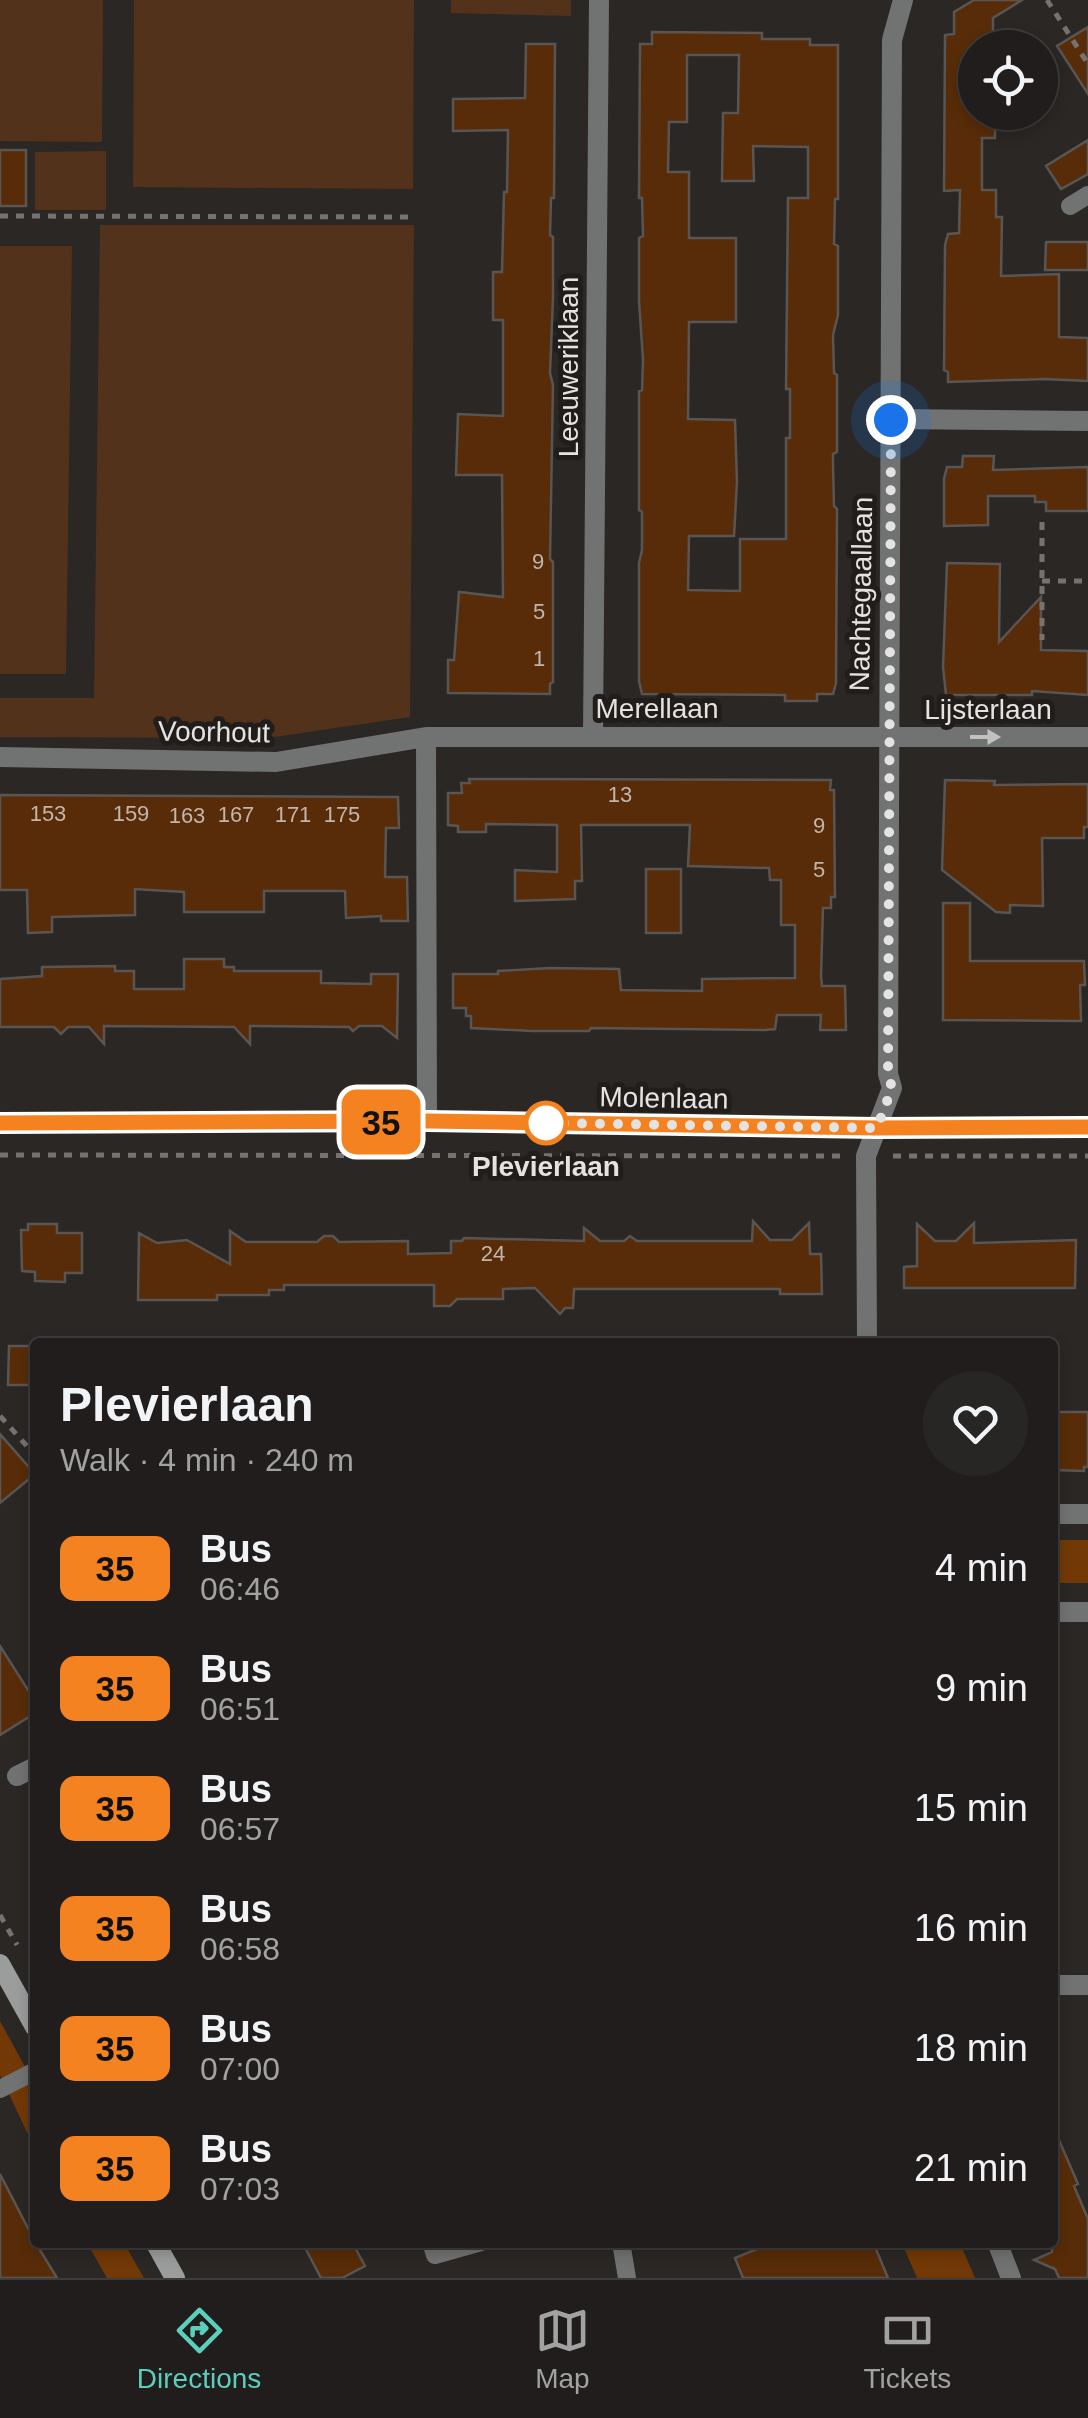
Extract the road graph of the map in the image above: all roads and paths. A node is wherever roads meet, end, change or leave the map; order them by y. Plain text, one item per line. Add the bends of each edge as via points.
1 (599, 0) edge
2 (903, 0) edge
3 (1048, 0) edge
4 (1088, 64) edge
5 (1088, 195) edge
6 (1070, 206) dead end
7 (0, 216) edge
8 (413, 217) dead end
9 (891, 420) junction
10 (1088, 421) edge
11 (1042, 522) dead end
12 (1042, 581) junction
13 (1088, 581) edge
14 (1042, 640) dead end
15 (593, 735) junction
16 (887, 736) junction
17 (426, 737) junction
18 (1088, 737) edge
19 (0, 756) edge
20 (427, 1121) junction
21 (0, 1123) edge
22 (1088, 1127) edge
23 (877, 1128) junction
24 (0, 1155) edge
25 (866, 1156) junction
26 (1088, 1156) edge
27 (867, 1338) edge
28 (0, 1416) edge
29 (30, 1449) edge
30 (1058, 1514) edge
31 (1088, 1514) edge
32 (1058, 1612) edge
33 (1088, 1612) edge
34 (0, 1964) edge
35 (1058, 1984) edge
36 (1088, 1985) edge
37 (30, 2018) edge
38 (30, 2074) edge
39 (0, 2089) edge
40 (159, 2248) edge
41 (433, 2248) edge
42 (460, 2248) edge
43 (622, 2248) edge
44 (999, 2248) edge
45 (176, 2278) edge
46 (627, 2278) edge
47 (1010, 2278) edge

1 - 15 street, Leeuweriklaan
2 - 9 street, Nachtegaallaan via 892,40
3 - 4 path
5 - 6 lane
7 - 8 path
9 - 10 street
9 - 16 street, Nachtegaallaan
11 - 12 path
12 - 13 path
12 - 14 path
15 - 16 street, Merellaan
15 - 17 street, Merellaan
16 -> 18 street, Lijsterlaan
16 - 23 street, Nachtegaallaan via 892,1088
17 - 19 street, Voorhout via 276,762
17 - 20 street
20 - 21 main road, Molenlaan
20 - 23 main road, Molenlaan
22 - 23 main road, Molenlaan
23 - 25 street, Nachtegaallaan
24 - 25 path, Molenlaan
25 - 26 path, Molenlaan
25 - 27 street
28 - 29 path
30 - 31 street
32 - 33 street
34 - 37 main road
35 - 36 street
38 - 39 lane
40 - 45 main road
41 - 42 lane via 435,2255
43 - 46 lane
44 - 47 street

